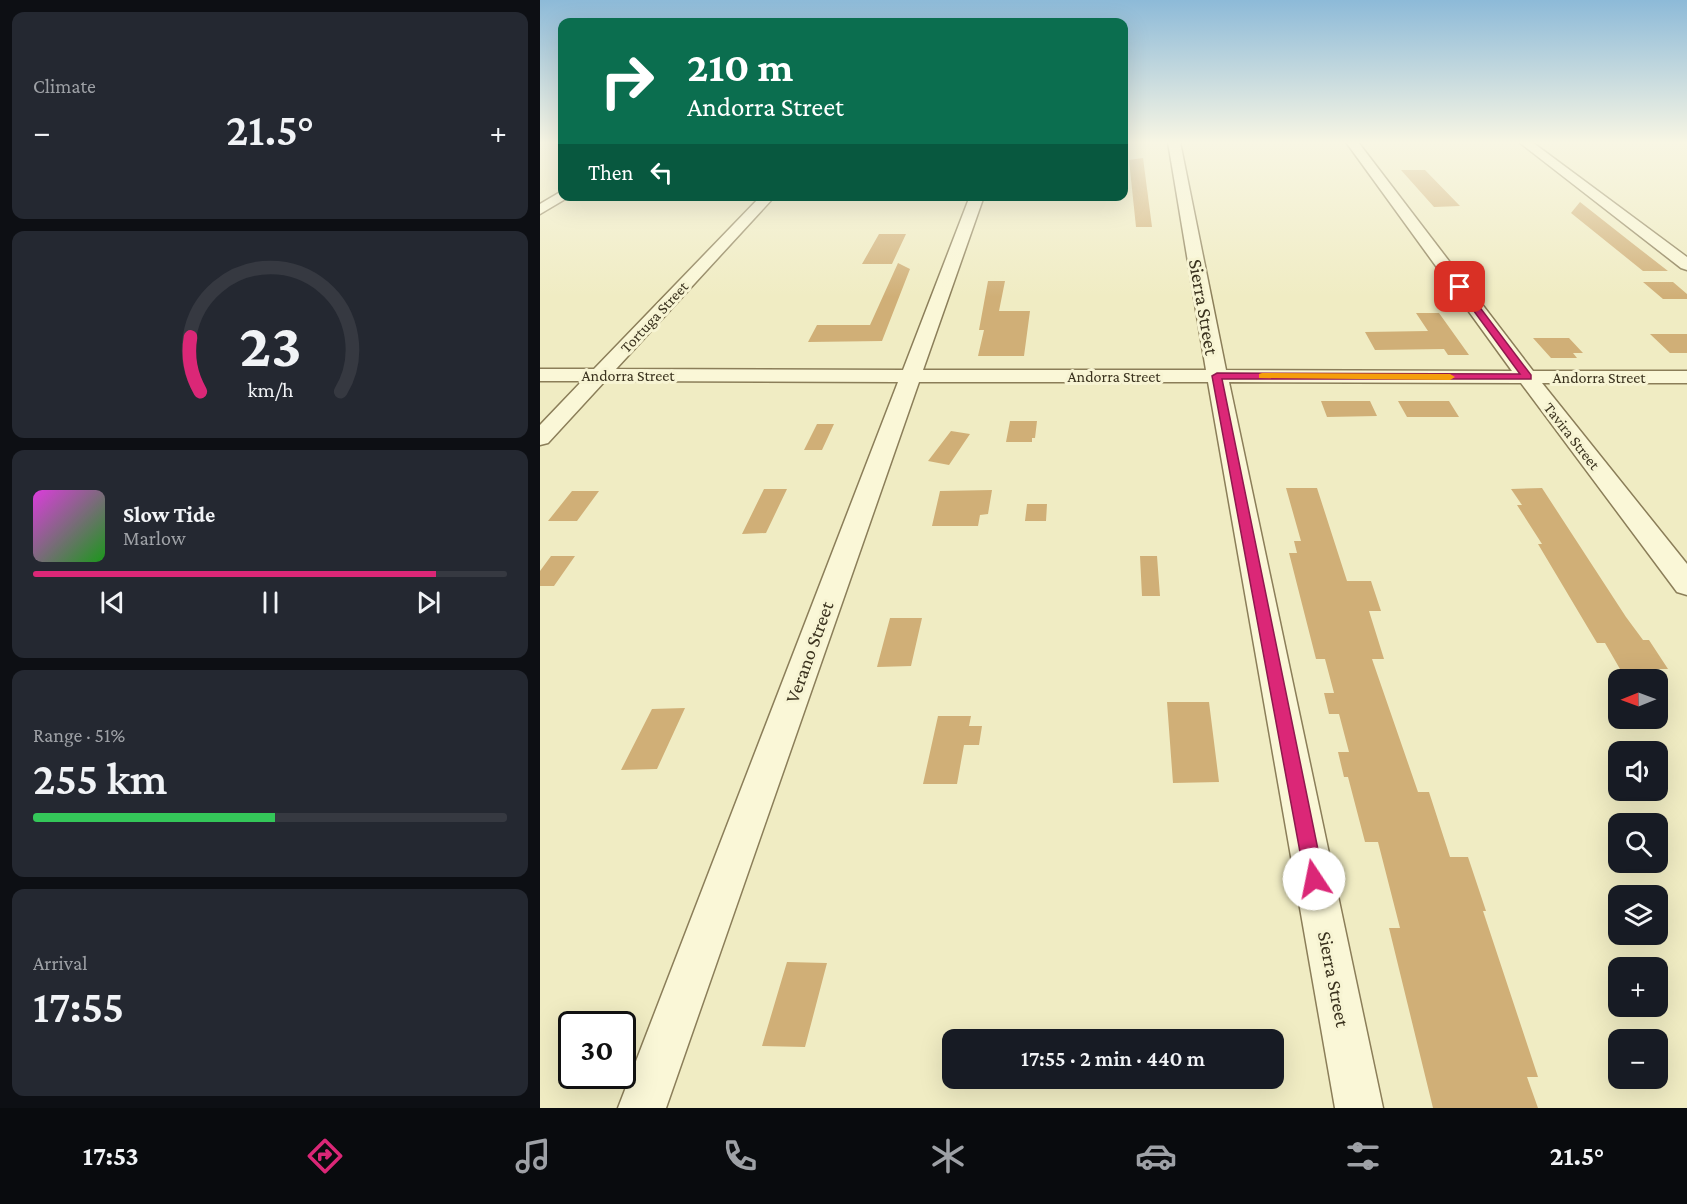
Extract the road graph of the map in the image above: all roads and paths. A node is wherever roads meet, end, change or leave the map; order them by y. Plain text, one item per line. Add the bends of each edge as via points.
1 (1184, 194) edge
2 (1391, 194) edge
3 (1593, 194) edge
4 (558, 198) edge
5 (764, 201) edge
6 (975, 201) edge
7 (540, 210) edge
8 (1687, 265) edge
9 (540, 375) edge
10 (600, 375) junction
11 (910, 375) junction
12 (1217, 376) junction
13 (1527, 377) junction
14 (1687, 377) edge
15 (540, 438) edge
16 (1687, 584) edge
17 (642, 1108) edge
18 (1359, 1108) edge

1 - 12 street, Sierra Street
2 - 13 street, Tavira Street
3 - 8 street
4 - 7 street
5 - 10 street, Tortuga Street
6 - 11 street, Verano Street
9 - 10 street, Andorra Street
10 - 11 street, Andorra Street
10 - 15 street, Tortuga Street
11 - 12 street, Andorra Street
11 - 17 street, Verano Street
12 - 13 street, Andorra Street
12 - 18 street, Sierra Street
13 - 14 street, Andorra Street
13 - 16 street, Tavira Street

